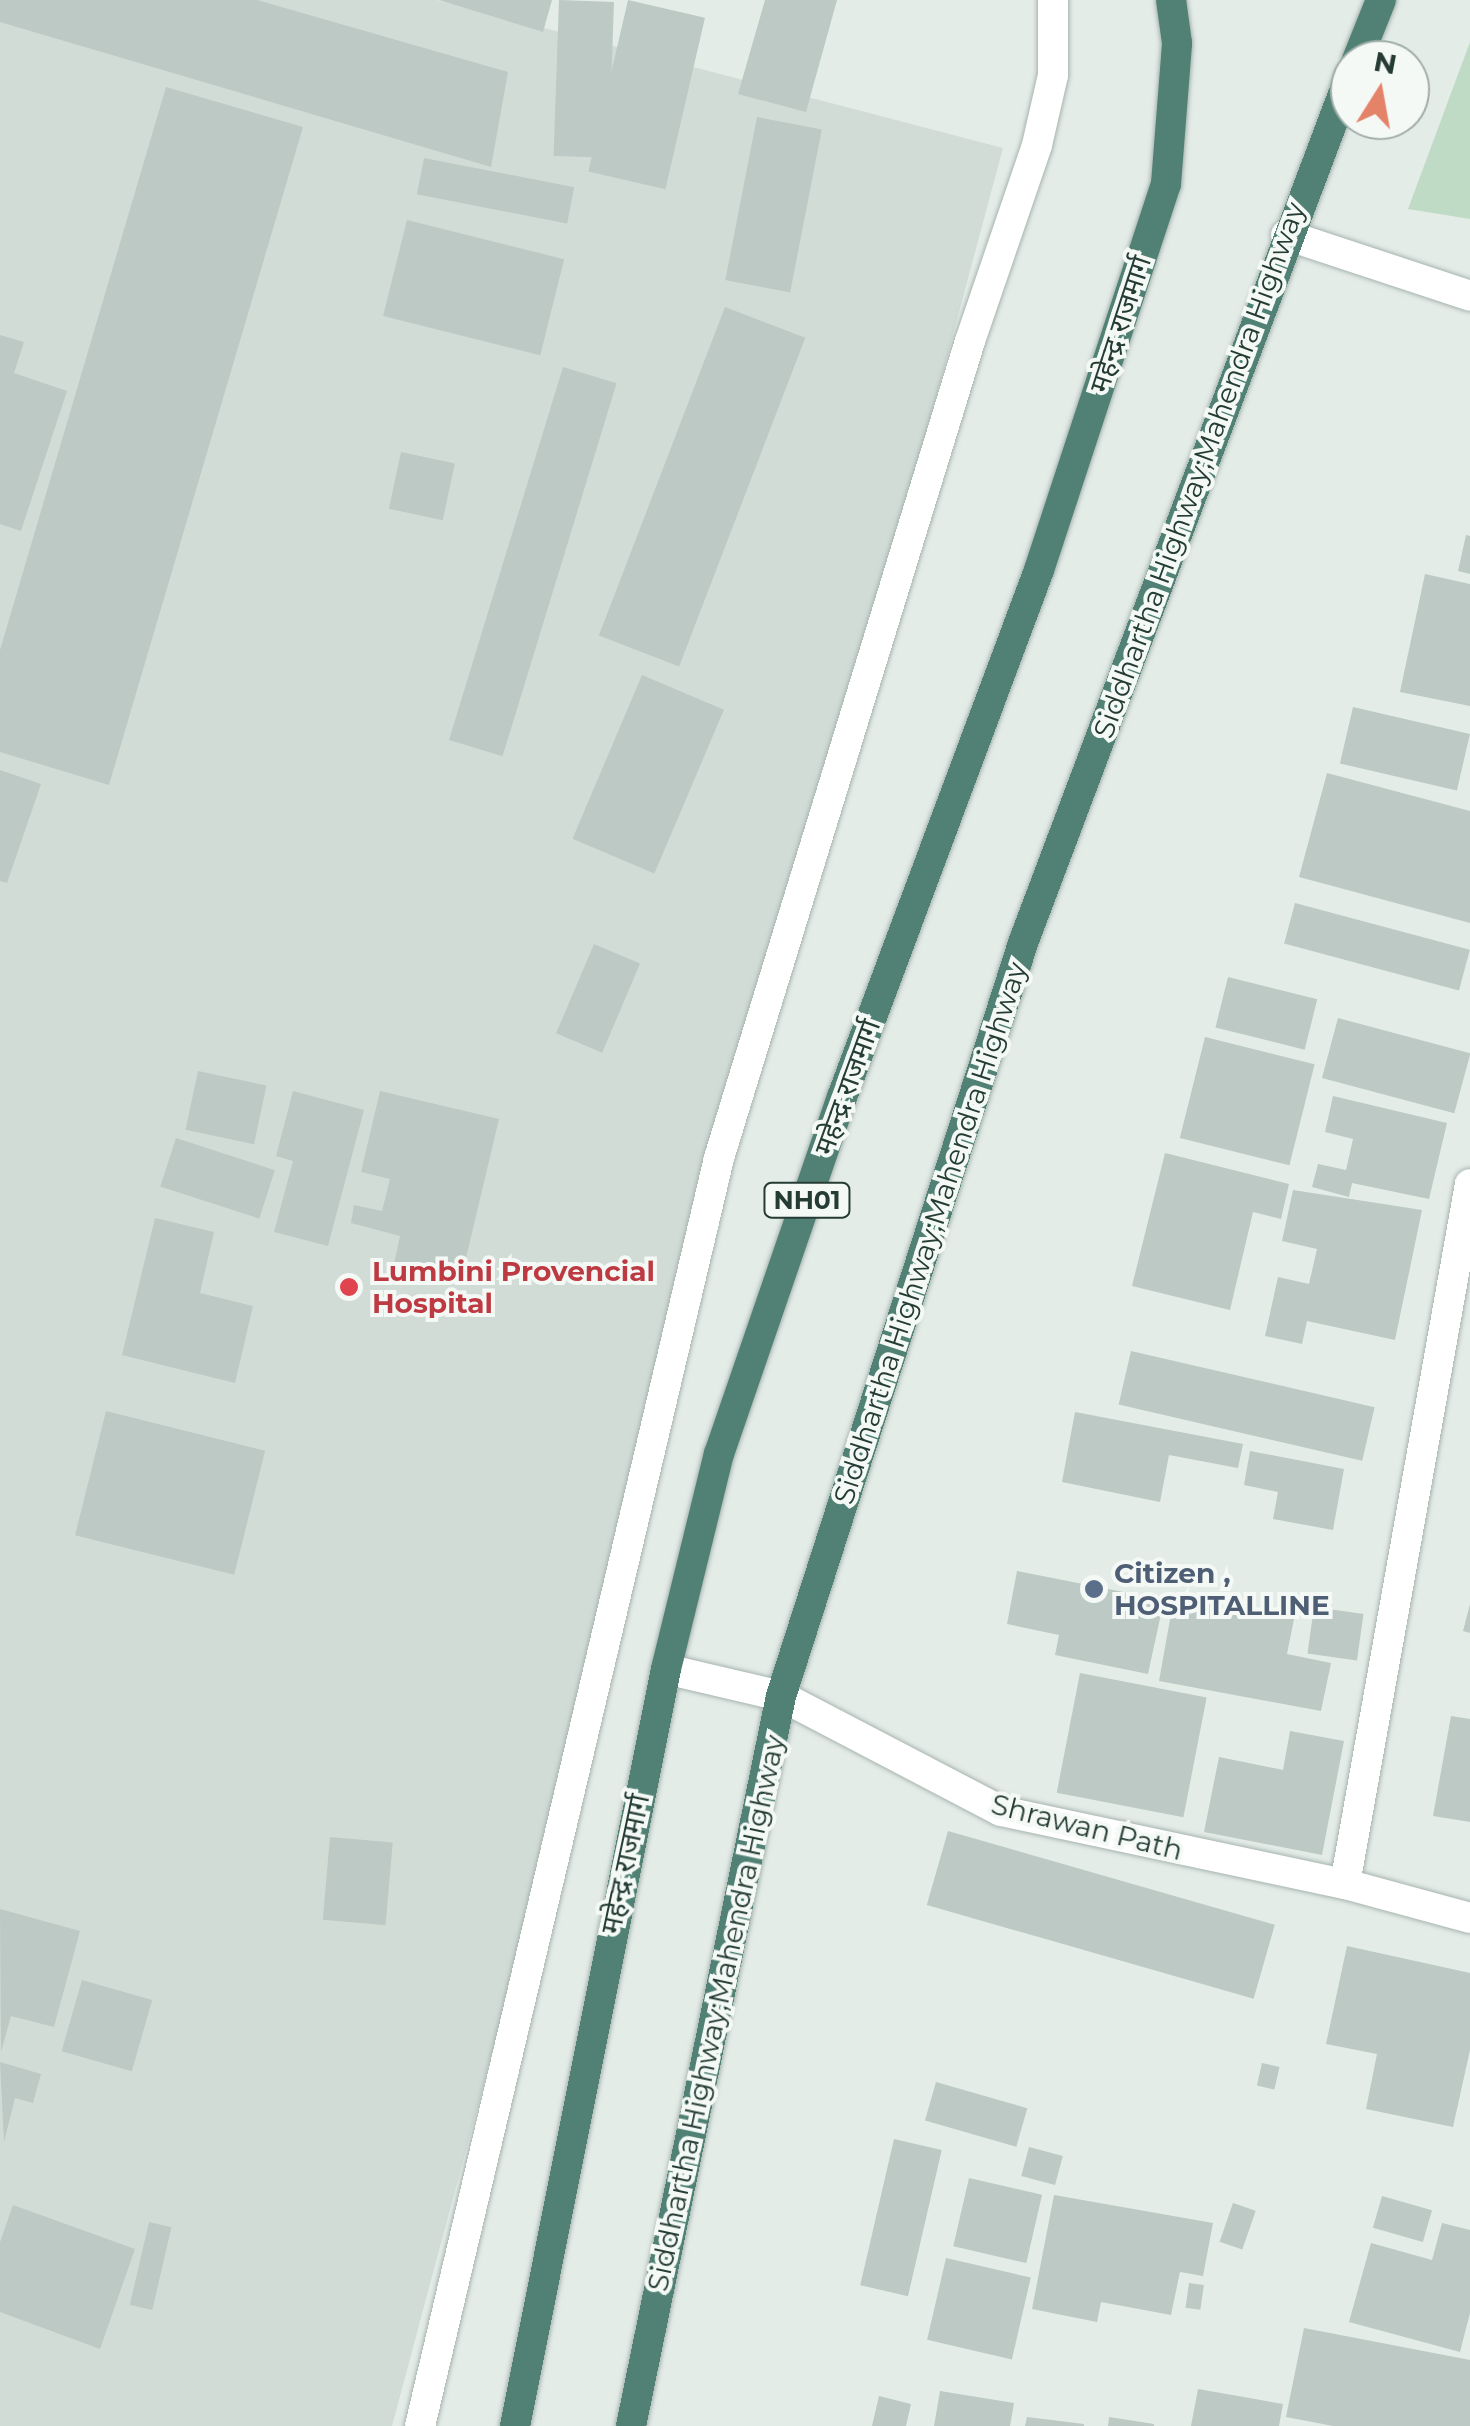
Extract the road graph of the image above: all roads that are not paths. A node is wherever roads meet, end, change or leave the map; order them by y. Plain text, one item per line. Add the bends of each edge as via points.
1 (1053, 0) edge
2 (1171, 0) edge
3 (1381, 0) edge
4 (1365, 40) edge
5 (1330, 126) edge
6 (1286, 235) junction
7 (1470, 296) edge
8 (1470, 1184) edge
9 (666, 1669) junction
10 (781, 1696) junction
11 (1345, 1884) junction
12 (1470, 1918) edge
13 (420, 2426) edge
14 (515, 2426) edge
15 (631, 2426) edge

1 - 13 street via 1053,75 1037,145 964,360 720,1158
2 - 9 highway, महेन्द्र राजमार्ग / NH01 via 1178,43 1166,184 1039,570 842,1097 718,1454
3 - 4 highway
5 - 6 highway, Siddhartha Highway;Mahendra Highway
6 - 7 street
6 - 10 highway, Siddhartha Highway;Mahendra Highway via 1023,943
8 - 11 street
9 - 10 street, Shrawan Path
9 - 14 highway, महेन्द्र राजमार्ग / NH01
10 - 11 street, Shrawan Path via 1001,1811
10 - 15 highway, Siddhartha Highway;Mahendra Highway
11 - 12 street, Shrawan Path

